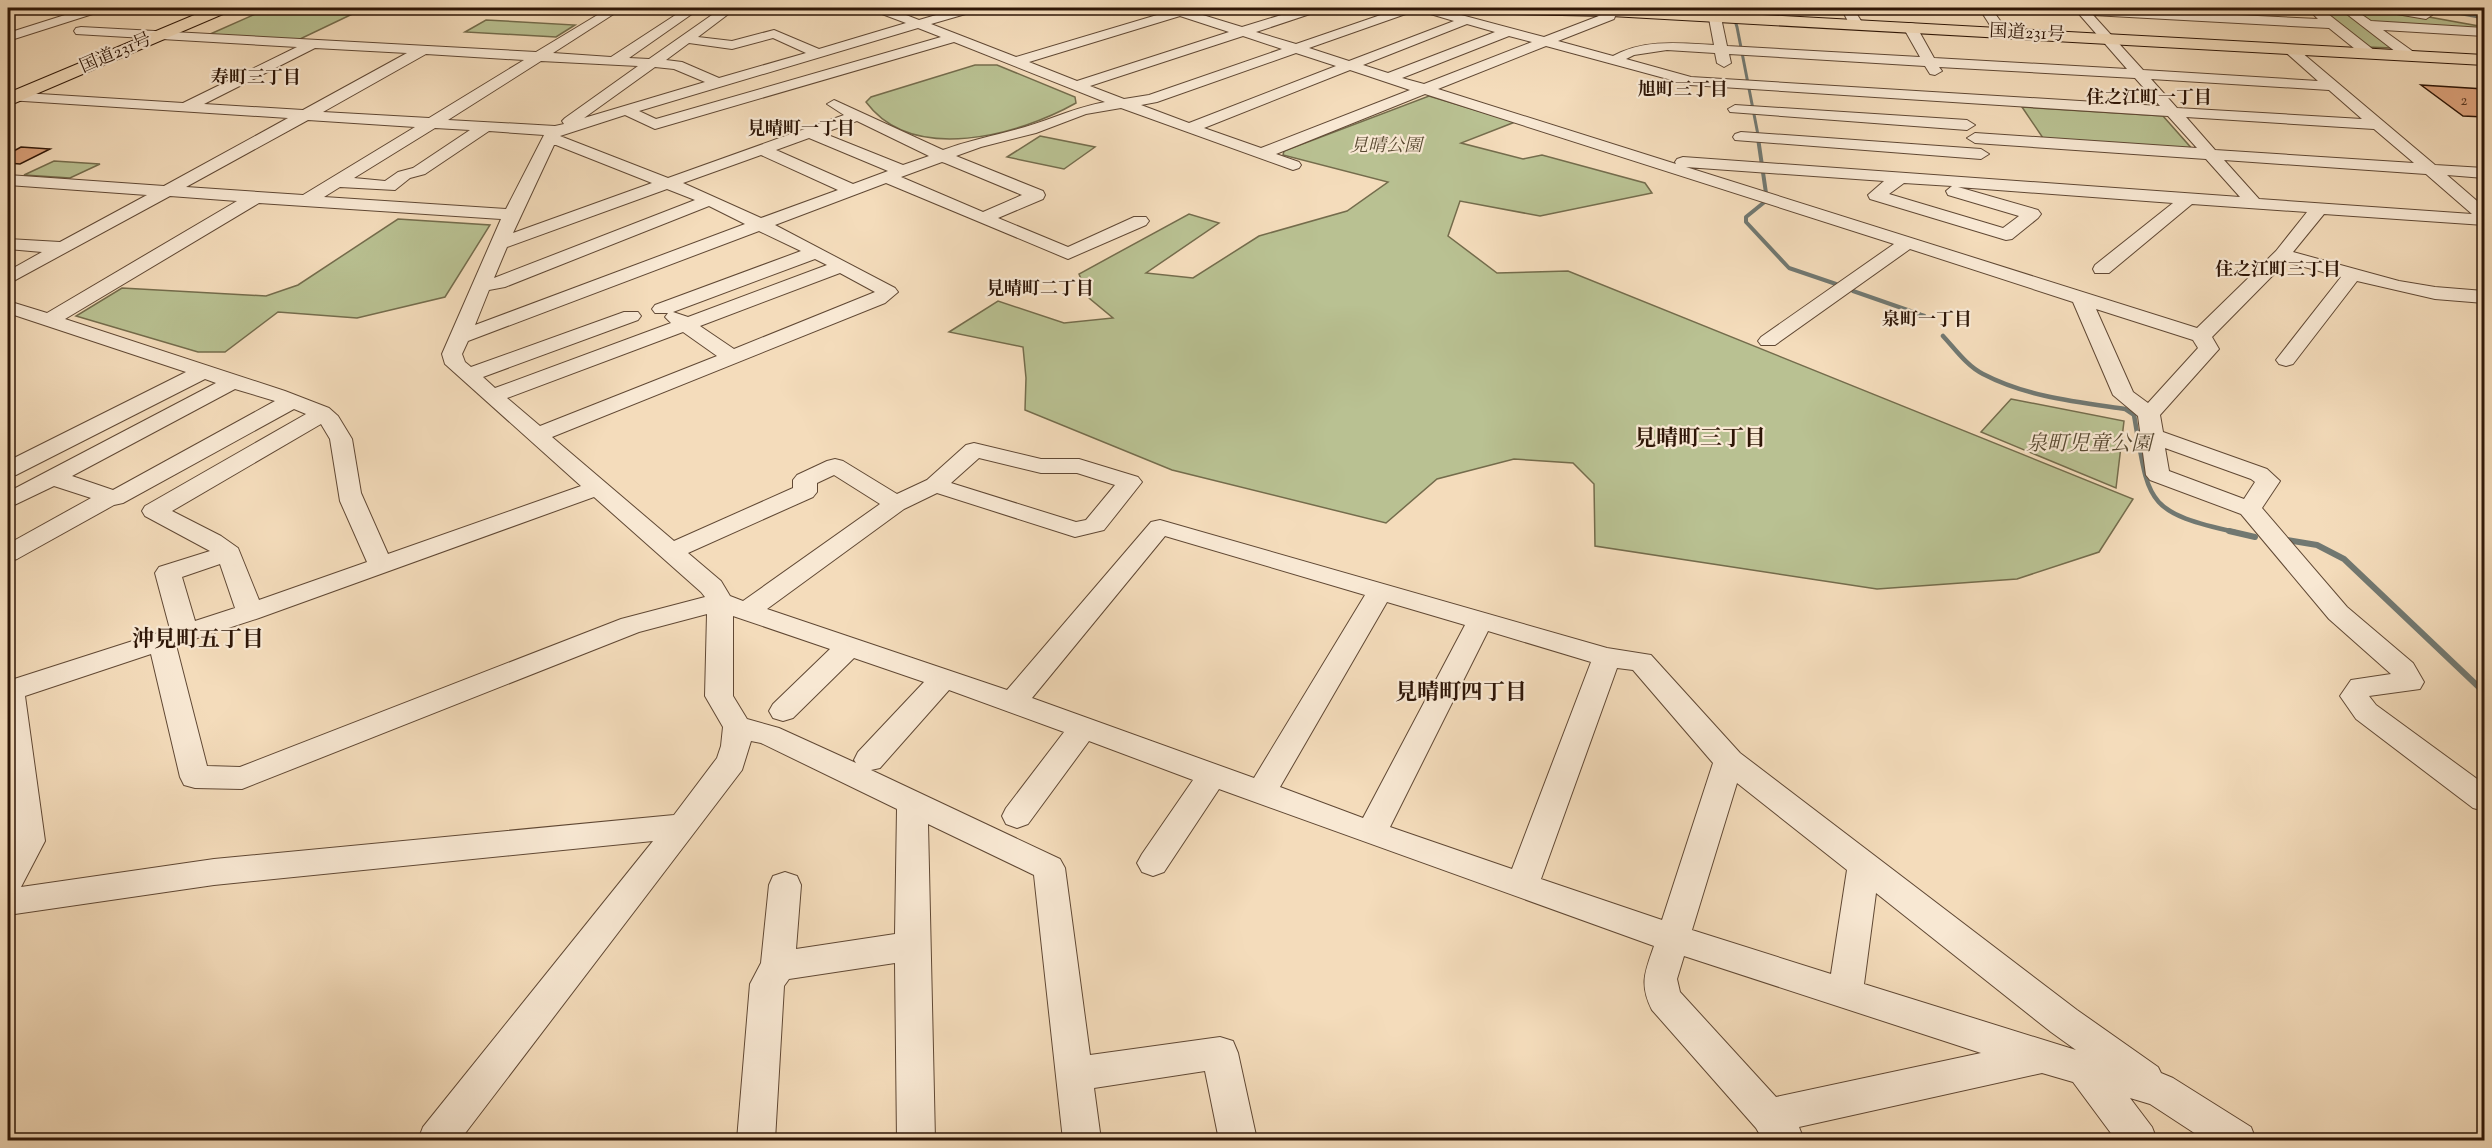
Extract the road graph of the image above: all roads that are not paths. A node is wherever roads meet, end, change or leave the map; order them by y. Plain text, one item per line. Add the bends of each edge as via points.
1 (98, 8) edge
2 (209, 8) edge
3 (224, 8) edge
4 (617, 8) edge
5 (674, 8) edge
6 (726, 8) edge
7 (878, 8) edge
8 (972, 8) edge
9 (1195, 8) edge
10 (1315, 8) edge
11 (1412, 8) edge
12 (1422, 8) edge
13 (1848, 8) edge
14 (1984, 8) edge
15 (2034, 8) edge
16 (2206, 8) edge
17 (2311, 8) edge
18 (2345, 8) edge
19 (2385, 8) edge
20 (693, 9) edge
21 (2081, 9) edge
22 (1175, 10) edge
23 (1598, 10) edge
24 (1714, 12) edge
25 (1464, 14) edge
26 (2219, 18) junction
27 (917, 23) junction
28 (1856, 24) junction
29 (2332, 24) junction
30 (2368, 25) junction
31 (2484, 26) edge
32 (1910, 27) junction
33 (81, 31) dead end
34 (1243, 31) junction
35 (1506, 32) junction
36 (2484, 32) edge
37 (2002, 33) junction
38 (150, 36) junction
39 (8, 37) edge
40 (954, 38) junction
41 (686, 39) junction
42 (2107, 39) junction
43 (1543, 42) junction
44 (970, 44) junction
45 (311, 45) junction
46 (2248, 47) junction
47 (1296, 48) junction
48 (1721, 49) junction
49 (2289, 49) junction
50 (422, 51) junction
51 (820, 54) junction
52 (2370, 54) junction
53 (2410, 56) junction
54 (536, 58) junction
55 (2484, 60) edge
56 (1613, 61) junction
57 (1929, 61) junction
58 (614, 62) junction
59 (1016, 62) junction
60 (651, 63) junction
61 (1348, 65) junction
62 (776, 67) junction
63 (2139, 75) junction
64 (1389, 78) junction
65 (807, 80) junction
66 (720, 84) junction
67 (1728, 84) junction
68 (1076, 86) junction
69 (2333, 86) junction
70 (824, 88) junction
71 (1427, 90) junction
72 (9, 96) edge
73 (1951, 98) junction
74 (834, 104) dead end
75 (1123, 104) junction
76 (184, 108) junction
77 (1734, 109) junction
78 (627, 111) junction
79 (2171, 112) junction
80 (305, 115) junction
81 (858, 115) junction
82 (663, 121) junction
83 (429, 123) junction
84 (2380, 125) junction
85 (484, 127) junction
86 (1189, 128) junction
87 (808, 132) junction
88 (1971, 132) junction
89 (559, 133) junction
90 (1741, 137) junction
91 (761, 149) junction
92 (1261, 154) junction
93 (1981, 154) junction
94 (2208, 154) junction
95 (942, 155) junction
96 (376, 156) junction
97 (1647, 159) junction
98 (434, 160) junction
99 (1293, 165) dead end
100 (1746, 167) junction
101 (2430, 170) junction
102 (642, 173) junction
103 (2484, 173) edge
104 (894, 174) junction
105 (1901, 177) junction
106 (8, 180) edge
107 (1947, 180) junction
108 (620, 181) dead end
109 (335, 182) junction
110 (665, 182) junction
111 (1999, 184) junction
112 (852, 190) junction
113 (167, 191) junction
114 (1753, 196) junction
115 (256, 197) junction
116 (2189, 198) junction
117 (710, 200) junction
118 (306, 201) junction
119 (2253, 202) junction
120 (2320, 207) junction
121 (532, 213) dead end
122 (511, 218) junction
123 (982, 218) junction
124 (2484, 218) edge
125 (1140, 221) dead end
126 (763, 225) junction
127 (501, 243) junction
128 (8, 244) edge
129 (1906, 244) junction
130 (62, 248) junction
131 (816, 252) junction
132 (2282, 255) junction
133 (842, 266) junction
134 (2102, 269) dead end
135 (2353, 274) junction
136 (8, 278) edge
137 (481, 285) junction
138 (2484, 297) edge
139 (2082, 300) junction
140 (8, 307) edge
141 (631, 316) dead end
142 (50, 320) junction
143 (685, 324) junction
144 (2201, 336) junction
145 (1768, 341) dead end
146 (456, 345) junction
147 (730, 356) junction
148 (2286, 360) dead end
149 (204, 370) junction
150 (469, 375) junction
151 (231, 382) junction
152 (493, 396) junction
153 (292, 401) junction
154 (322, 414) junction
155 (2150, 425) junction
156 (537, 435) junction
157 (8, 470) edge
158 (51, 477) junction
159 (934, 484) junction
160 (598, 488) junction
161 (110, 497) junction
162 (8, 501) edge
163 (896, 504) junction
164 (2249, 509) junction
165 (671, 551) junction
166 (229, 553) junction
167 (8, 554) edge
168 (381, 565) junction
169 (1380, 591) junction
170 (734, 606) junction
171 (250, 612) junction
172 (1480, 621) junction
173 (174, 638) junction
174 (850, 646) junction
175 (1607, 657) junction
176 (944, 678) junction
177 (9, 691) edge
178 (1013, 702) junction
179 (783, 711) dead end
180 (737, 727) junction
181 (1083, 728) junction
182 (869, 760) dead end
183 (1729, 761) junction
184 (1212, 775) junction
185 (1261, 793) junction
186 (2484, 800) edge
187 (912, 803) junction
188 (1017, 816) dead end
189 (683, 826) junction
190 (1371, 833) junction
191 (1153, 863) dead end
192 (1864, 866) junction
193 (8, 881) edge
194 (1523, 884) junction
195 (785, 885) dead end
196 (8, 902) edge
197 (1672, 938) junction
198 (912, 946) junction
199 (778, 966) junction
200 (1845, 994) junction
201 (2042, 1057) junction
202 (2086, 1070) junction
203 (1074, 1074) junction
204 (2160, 1090) junction
205 (1777, 1128) edge
206 (437, 1140) edge
207 (756, 1140) edge
208 (916, 1140) edge
209 (1082, 1140) edge
210 (1238, 1140) edge
211 (2138, 1140) edge
212 (2237, 1140) edge

1 - 39 street
2 - 38 highway, 国道231号
3 - 38 highway, 国道231号
4 - 54 street
5 - 20 street
6 - 20 street
6 - 41 street
7 - 27 street
8 - 27 street
9 - 22 street
10 - 34 street
11 - 47 street
12 - 25 street
13 - 28 street
14 - 37 street
15 - 21 street
16 - 26 street
17 - 29 street
18 - 30 street
19 - 31 street
20 - 58 street
21 - 26 street
21 - 42 street
22 - 34 street
22 - 59 street
23 - 24 highway, 国道231号
23 - 25 highway, 国道231号
23 - 43 street via 1609,16
24 - 28 highway, 国道231号
24 - 48 street
25 - 35 street
25 - 61 street
26 - 29 street
26 - 46 street
27 - 40 street
27 - 51 street
28 - 32 highway, 国道231号
29 - 52 street
30 - 36 street
30 - 53 street
32 - 37 highway, 国道231号
32 - 57 street
33 - 38 street
34 - 47 street
34 - 68 street
35 - 43 street
35 - 64 street
37 - 42 highway, 国道231号
38 - 45 street
38 - 72 highway, 国道231号
40 - 44 street
40 - 65 street
41 - 51 street via 732,45 774,34
41 - 60 street
42 - 46 highway, 国道231号
42 - 63 street
43 - 56 street
43 - 71 street
44 - 59 street
44 - 70 street
45 - 50 street
45 - 76 street
46 - 49 highway, 国道231号
47 - 61 street
47 - 75 street via 1152,99
48 - 56 street via 1656,47 1630,52
48 - 57 street
48 - 67 street
49 - 52 highway, 国道231号
49 - 69 street
50 - 54 street
50 - 80 street
51 - 62 street
52 - 53 highway, 国道231号
53 - 55 highway, 国道231号
54 - 58 street
54 - 83 street
56 - 67 street via 1674,79
57 - 63 street
57 - 73 street
58 - 60 street
59 - 68 street
60 - 66 street via 677,65
60 - 89 street
61 - 64 street
61 - 86 street
62 - 65 street
62 - 66 street
63 - 69 street
63 - 79 street
64 - 71 street
65 - 70 street
65 - 82 street
66 - 78 street
67 - 73 street
67 - 77 street
68 - 75 street
69 - 84 street
70 - 82 street via 682,130
71 - 92 street
71 - 97 street
72 - 76 street
73 - 79 street
73 - 88 street
74 - 81 street
75 - 86 street
75 - 95 street via 1083,110 1032,130
76 - 80 street
77 - 88 street
77 - 90 street
78 - 82 street via 655,124
78 - 89 street
79 - 84 street
79 - 94 street
80 - 83 street
80 - 113 street
81 - 87 street
81 - 95 street
83 - 85 street
83 - 96 street
84 - 101 street
85 - 89 street
85 - 98 street
86 - 92 street
87 - 91 street
87 - 104 street
88 - 93 street
88 - 94 street
89 - 102 street via 558,140
89 - 122 street
90 - 93 street
90 - 100 street
91 - 110 street
91 - 112 street
92 - 99 street
93 - 111 street
94 - 101 street
94 - 119 street
95 - 104 street
95 - 123 street via 1037,195
96 - 98 street
96 - 109 street
97 - 100 street
97 - 114 street
98 - 109 street via 389,186
100 - 105 street
100 - 114 street
101 - 103 street
101 - 124 street
102 - 108 street
102 - 110 street
104 - 112 street
104 - 123 street
105 - 107 street
105 - 107 street via 1876,195 2006,235 2032,214 1950,190
106 - 113 street
107 - 111 street
109 - 118 street
110 - 117 street
110 - 127 street
111 - 116 street
112 - 126 street
113 - 115 street
113 - 130 street
114 - 129 street
115 - 118 street
115 - 142 street
116 - 119 street
116 - 134 street
117 - 126 street
117 - 137 street via 498,283
118 - 122 street
119 - 120 street
120 - 124 street
120 - 132 street
121 - 122 street
122 - 127 street
123 - 125 street via 1068,254
126 - 131 street
126 - 146 street
127 - 137 street
128 - 130 street
129 - 139 street
129 - 145 street
130 - 136 street
131 - 133 street
131 - 143 street via 662,309
132 - 135 street
132 - 144 street
133 - 143 street
133 - 147 street via 888,292
135 - 138 street via 2435,293
135 - 148 street
137 - 146 street
139 - 144 street
139 - 155 street via 2124,395
140 - 142 street
141 - 150 street
142 - 149 street
143 - 147 street
143 - 152 street
144 - 155 street via 2209,349
146 - 150 street via 455,364
147 - 156 street
149 - 151 street
149 - 157 street
150 - 152 street
151 - 153 street
151 - 158 street
152 - 156 street
153 - 154 street
153 - 161 street via 115,498
154 - 166 street via 154,511
154 - 168 street via 344,444 349,492
155 - 164 street via 2158,475
155 - 164 street via 2268,481
156 - 160 street
158 - 161 street
158 - 162 street
159 - 159 street via 974,450 1041,466 1079,466 1130,482 1095,525 1075,530
159 - 163 street
160 - 165 street
160 - 168 street
161 - 167 street
163 - 165 street via 835,466 805,480 805,492
163 - 170 street
164 - 186 street via 2338,613 2403,670 2410,682 2361,687 2354,696 2366,712
165 - 170 street
166 - 171 street
166 - 173 street via 168,573
168 - 171 street
169 - 172 street
169 - 178 street via 1160,526
169 - 185 street
170 - 173 street via 630,625 242,778 195,777
170 - 174 street
170 - 180 street via 719,696
171 - 173 street
172 - 175 street
172 - 190 street
173 - 177 street
174 - 176 street
174 - 179 street
175 - 183 street via 1641,662
175 - 194 street
176 - 178 street
176 - 182 street
177 - 193 street via 29,841
178 - 181 street
180 - 187 street via 769,735
180 - 189 street via 731,762
181 - 184 street
181 - 188 street
183 - 192 street
183 - 197 street
184 - 185 street
184 - 191 street
185 - 190 street
187 - 198 street
187 - 203 street via 1049,868
189 - 196 street via 214,872
189 - 206 street
190 - 194 street
192 - 200 street
192 - 204 street
194 - 197 street
195 - 199 street
197 - 200 street
197 - 205 street via 1660,979 1664,999
198 - 199 street
198 - 208 street
199 - 207 street via 767,984
200 - 201 street
201 - 202 street
201 - 205 street
202 - 204 street
202 - 211 street
203 - 209 street
203 - 210 street via 1220,1053
204 - 212 street

